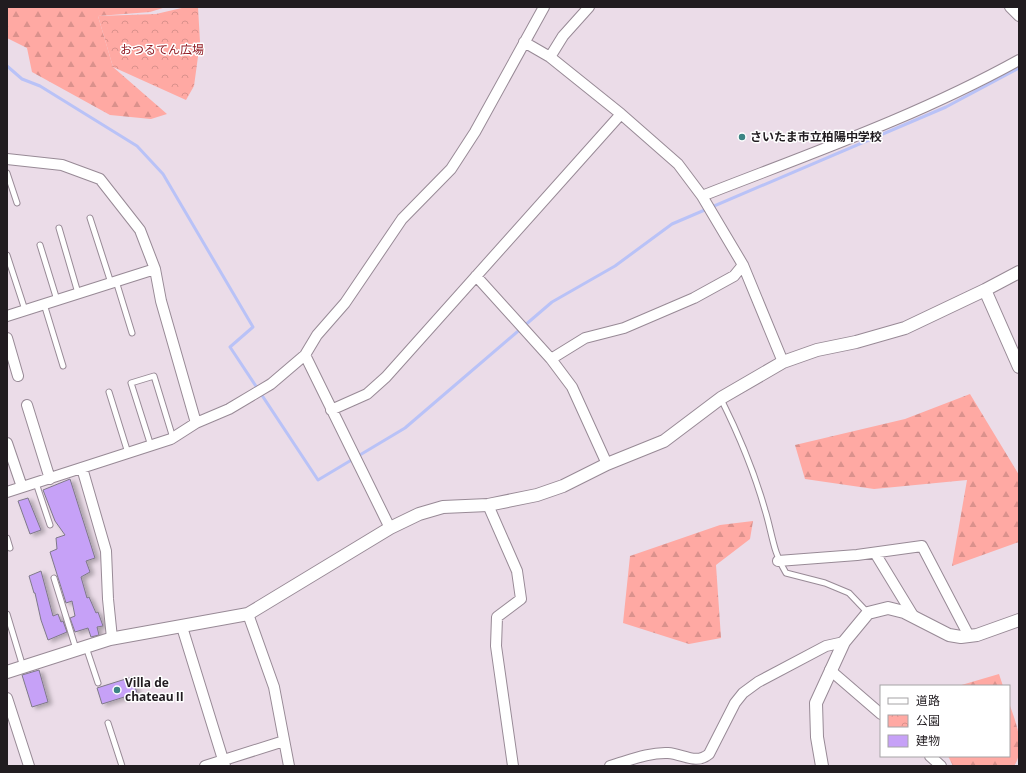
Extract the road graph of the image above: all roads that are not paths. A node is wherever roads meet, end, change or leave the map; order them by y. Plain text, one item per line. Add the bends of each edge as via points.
1 (544, 7) edge
2 (589, 7) edge
3 (1010, 7) edge
4 (1019, 16) edge
5 (524, 42) junction
6 (550, 57) junction
7 (1019, 60) edge
8 (621, 114) junction
9 (7, 159) edge
10 (7, 173) edge
11 (702, 196) junction
12 (17, 203) dead end
13 (90, 218) dead end
14 (59, 228) dead end
15 (40, 245) dead end
16 (7, 256) edge
17 (743, 265) junction
18 (155, 269) junction
19 (1019, 272) edge
20 (476, 276) junction
21 (114, 282) junction
22 (985, 290) junction
23 (78, 293) junction
24 (57, 300) junction
25 (44, 304) junction
26 (25, 310) junction
27 (7, 316) edge
28 (132, 333) dead end
29 (7, 338) edge
30 (305, 355) junction
31 (551, 359) junction
32 (783, 362) junction
33 (63, 366) dead end
34 (1019, 367) edge
35 (18, 376) dead end
36 (109, 392) dead end
37 (721, 398) junction
38 (26, 405) dead end
39 (332, 410) junction
40 (196, 423) junction
41 (173, 438) junction
42 (7, 443) edge
43 (151, 446) junction
44 (128, 453) junction
45 (607, 464) junction
46 (82, 468) junction
47 (50, 478) junction
48 (36, 483) junction
49 (22, 487) junction
50 (7, 492) edge
51 (488, 504) junction
52 (50, 525) dead end
53 (390, 528) junction
54 (7, 538) edge
55 (10, 548) dead end
56 (875, 553) junction
57 (778, 561) junction
58 (54, 578) dead end
59 (868, 613) junction
60 (7, 614) edge
61 (248, 614) junction
62 (914, 617) junction
63 (1019, 620) edge
64 (182, 627) junction
65 (969, 636) junction
66 (112, 638) junction
67 (844, 642) junction
68 (81, 648) junction
69 (23, 667) junction
70 (830, 670) junction
71 (7, 672) edge
72 (98, 684) dead end
73 (7, 698) edge
74 (880, 713) edge
75 (108, 723) dead end
76 (284, 741) junction
77 (931, 757) edge
78 (224, 763) edge
79 (29, 766) edge
80 (122, 766) edge
81 (206, 766) edge
82 (289, 766) edge
83 (513, 766) edge
84 (610, 766) edge
85 (822, 766) edge
86 (941, 766) edge

1 - 5 street
2 - 6 street via 563,36
3 - 4 street
5 - 6 street
5 - 30 street via 475,132 451,168 402,219 345,303 317,335
6 - 8 street
7 - 11 street via 980,82 876,128
8 - 11 street via 678,164
8 - 20 street
9 - 18 street via 62,165 100,179 140,230
10 - 12 lane
11 - 17 street
13 - 21 lane
14 - 23 lane
15 - 24 lane
16 - 26 lane
17 - 31 street via 734,276 694,298 624,328 585,338
17 - 32 street
18 - 21 street
18 - 40 street via 160,301
19 - 22 street
20 - 31 street
20 - 39 street via 386,377 367,394
21 - 23 street
21 - 28 lane
22 - 32 street via 905,328 817,350
22 - 34 street
23 - 24 street
24 - 25 street
25 - 26 street
25 - 33 lane
26 - 27 street
29 - 35 street
30 - 39 street
30 - 40 street via 271,384 229,409
31 - 45 street via 572,387
32 - 37 street
36 - 44 lane
37 - 45 street via 664,441
37 - 57 lane via 747,454 766,510
38 - 47 street
39 - 53 street
40 - 41 street
41 - 43 street
41 - 43 lane via 154,376 131,383
42 - 49 street
43 - 44 street
44 - 46 street
45 - 51 street via 564,486 537,495
46 - 47 street
46 - 66 street via 106,551
47 - 48 street
48 - 49 street
48 - 52 lane
49 - 50 street
51 - 53 street via 443,507 419,514
51 - 83 street via 517,571 521,599 497,617 496,646
53 - 61 street
54 - 55 lane
56 - 57 street
56 - 62 street
56 - 65 street via 922,546
57 - 59 lane via 786,573 825,583 849,593
58 - 68 lane
59 - 62 street via 888,608
59 - 67 street
60 - 69 lane
61 - 64 street
61 - 76 street via 274,687
62 - 65 street via 949,635
63 - 65 street
64 - 66 street
64 - 78 street
66 - 68 street
67 - 70 street
67 - 84 street via 826,646 758,682 743,693 735,703 709,754 703,759 695,760 666,753
68 - 69 street
68 - 72 lane
69 - 71 street
70 - 74 street
70 - 85 street via 815,707
73 - 79 street
75 - 80 lane
76 - 78 street
76 - 82 street
77 - 86 street
78 - 81 street

